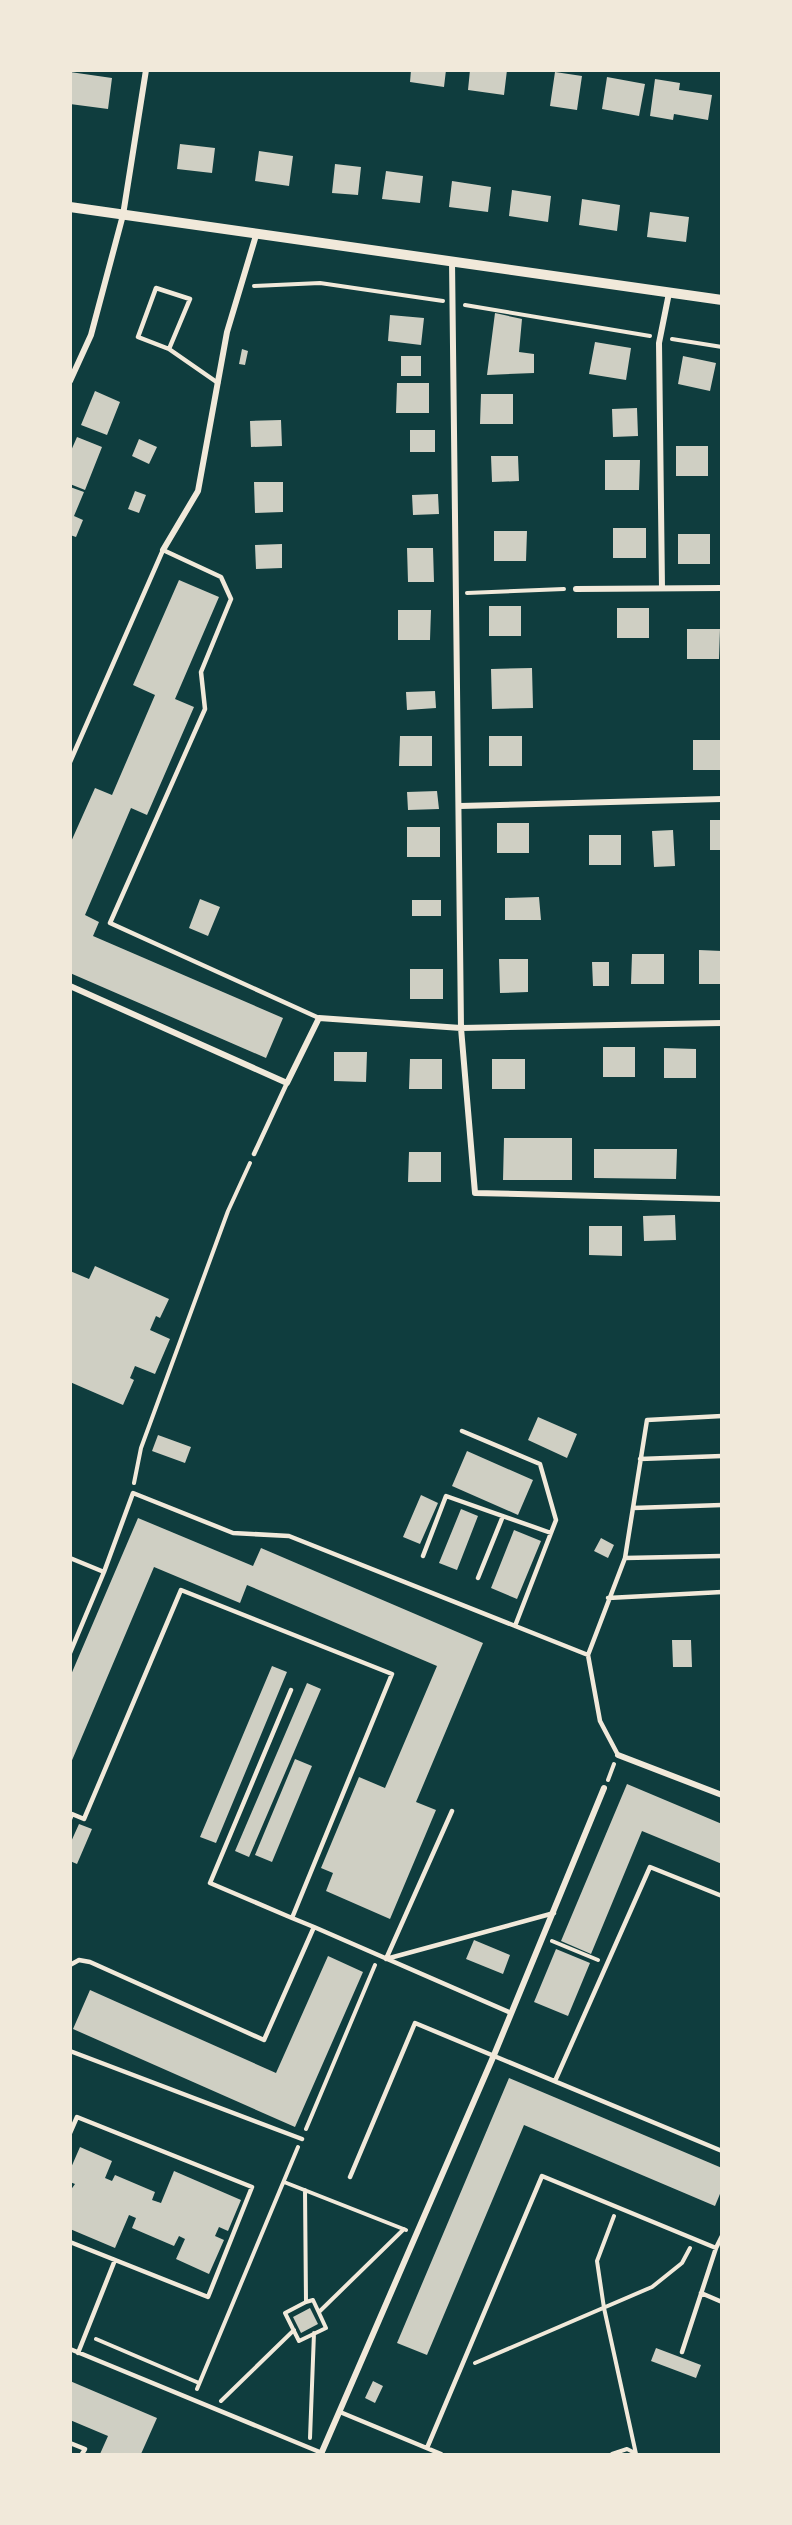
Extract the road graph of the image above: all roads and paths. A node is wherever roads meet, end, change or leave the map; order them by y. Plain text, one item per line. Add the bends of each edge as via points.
1 (146, 70) edge
2 (70, 207) edge
3 (123, 214) junction
4 (257, 232) junction
5 (452, 261) junction
6 (241, 286) junction
7 (669, 292) junction
8 (722, 300) edge
9 (453, 303) junction
10 (660, 338) junction
11 (722, 347) edge
12 (169, 349) junction
13 (70, 381) edge
14 (218, 383) junction
15 (163, 550) junction
16 (662, 588) junction
17 (722, 588) edge
18 (576, 589) joint
19 (457, 593) junction
20 (70, 762) edge
21 (722, 799) edge
22 (460, 806) junction
23 (70, 986) edge
24 (319, 1018) junction
25 (722, 1023) edge
26 (461, 1028) junction
27 (287, 1083) junction
28 (254, 1154) joint
29 (722, 1199) edge
30 (722, 1416) edge
31 (462, 1431) dead end
32 (722, 1456) edge
33 (640, 1459) junction
34 (133, 1493) junction
35 (722, 1505) edge
36 (633, 1508) junction
37 (503, 1516) junction
38 (550, 1533) junction
39 (423, 1556) dead end
40 (722, 1556) edge
41 (70, 1558) edge
42 (625, 1558) junction
43 (104, 1572) junction
44 (478, 1578) dead end
45 (722, 1592) edge
46 (608, 1598) junction
47 (514, 1626) junction
48 (70, 1653) edge
49 (588, 1655) junction
50 (291, 1690) dead end
51 (618, 1755) junction
52 (604, 1788) joint
53 (722, 1795) edge
54 (452, 1811) dead end
55 (70, 1819) edge
56 (722, 1896) edge
57 (554, 1914) junction
58 (292, 1918) junction
59 (314, 1928) junction
60 (544, 1937) junction
61 (379, 1956) junction
62 (386, 1959) junction
63 (607, 1964) junction
64 (70, 1965) edge
65 (511, 2013) junction
66 (70, 2051) edge
67 (494, 2055) junction
68 (555, 2081) junction
69 (70, 2133) edge
70 (302, 2139) junction
71 (722, 2151) edge
72 (350, 2177) dead end
73 (284, 2182) junction
74 (304, 2190) junction
75 (617, 2207) junction
76 (404, 2229) junction
77 (416, 2234) junction
78 (722, 2236) edge
79 (695, 2240) junction
80 (70, 2242) edge
81 (716, 2248) junction
82 (115, 2260) junction
83 (701, 2293) junction
84 (306, 2302) junction
85 (722, 2302) edge
86 (604, 2308) junction
87 (319, 2312) junction
88 (294, 2330) junction
89 (314, 2333) junction
90 (85, 2335) junction
91 (70, 2349) edge
92 (682, 2352) dead end
93 (78, 2353) junction
94 (461, 2369) junction
95 (200, 2383) junction
96 (192, 2400) junction
97 (213, 2409) junction
98 (340, 2412) junction
99 (70, 2443) edge
100 (310, 2448) junction
101 (427, 2448) junction
102 (82, 2454) edge
103 (321, 2454) edge
104 (441, 2454) edge
105 (611, 2454) edge
106 (637, 2454) edge

1 - 3 street
2 - 3 street
3 - 4 street
3 - 13 street via 91,335
4 - 5 street
4 - 6 street
5 - 7 street
5 - 9 street
6 - 9 path via 320,283
6 - 14 street via 227,332
7 - 8 street
7 - 10 street
9 - 10 path
9 - 19 street
10 - 11 path
10 - 16 street
12 - 12 lane via 190,299 156,288 138,338
12 - 14 lane
14 - 15 street via 198,490
15 - 20 lane
15 - 24 lane via 221,576 231,599 201,672 205,709 110,923
16 - 17 street
16 - 18 street
18 - 19 path
19 - 22 street
21 - 22 street
22 - 26 street
23 - 27 street
24 - 26 street
24 - 27 street
25 - 26 street
26 - 29 street via 475,1193
27 - 28 lane
28 - 34 path via 228,1211 141,1448
30 - 33 lane via 646,1420
31 - 38 lane via 540,1464 556,1520
32 - 33 lane
33 - 36 lane
34 - 43 lane
34 - 47 lane via 233,1533 289,1536
35 - 36 lane
36 - 42 lane
37 - 38 lane
37 - 39 lane via 446,1496
37 - 44 lane
38 - 47 lane
40 - 42 lane
41 - 43 lane
42 - 46 lane
43 - 48 lane
45 - 46 lane
46 - 49 lane
47 - 49 lane
49 - 51 lane via 600,1721
50 - 58 lane via 210,1883
51 - 52 path
51 - 53 street
52 - 57 street
54 - 62 lane
55 - 58 lane via 72,1814 84,1819 181,1590 392,1674
56 - 63 lane via 650,1867
57 - 60 street
57 - 62 lane
58 - 59 lane
59 - 61 lane
59 - 64 lane via 264,2040 90,1962 79,1960
60 - 63 path
60 - 65 street
61 - 62 lane
61 - 70 path
62 - 65 lane
63 - 68 lane
65 - 67 street
66 - 70 lane
67 - 68 lane
67 - 72 lane via 415,2023
67 - 77 street
68 - 71 lane
69 - 82 lane via 77,2117 252,2187 208,2297
70 - 73 path
73 - 74 path
73 - 95 path
74 - 76 path
74 - 84 path
75 - 79 lane
75 - 86 path via 597,2261
75 - 94 lane via 542,2176
76 - 77 path
76 - 87 path
77 - 98 street
78 - 81 lane
79 - 81 lane
79 - 86 path via 682,2263 652,2287
80 - 82 lane
81 - 83 lane
82 - 90 lane
83 - 85 lane
83 - 92 lane
84 - 87 path via 313,2300
84 - 88 path via 285,2313
86 - 94 path
86 - 106 path
87 - 89 path via 326,2328
88 - 89 path via 299,2341
88 - 97 path
89 - 100 path
90 - 93 lane
90 - 95 path
91 - 93 lane
93 - 96 lane
94 - 101 lane
95 - 96 path
96 - 97 lane
97 - 100 lane
98 - 101 lane
98 - 103 street
99 - 102 lane via 85,2449
100 - 103 lane
101 - 104 lane
105 - 106 path via 627,2449

